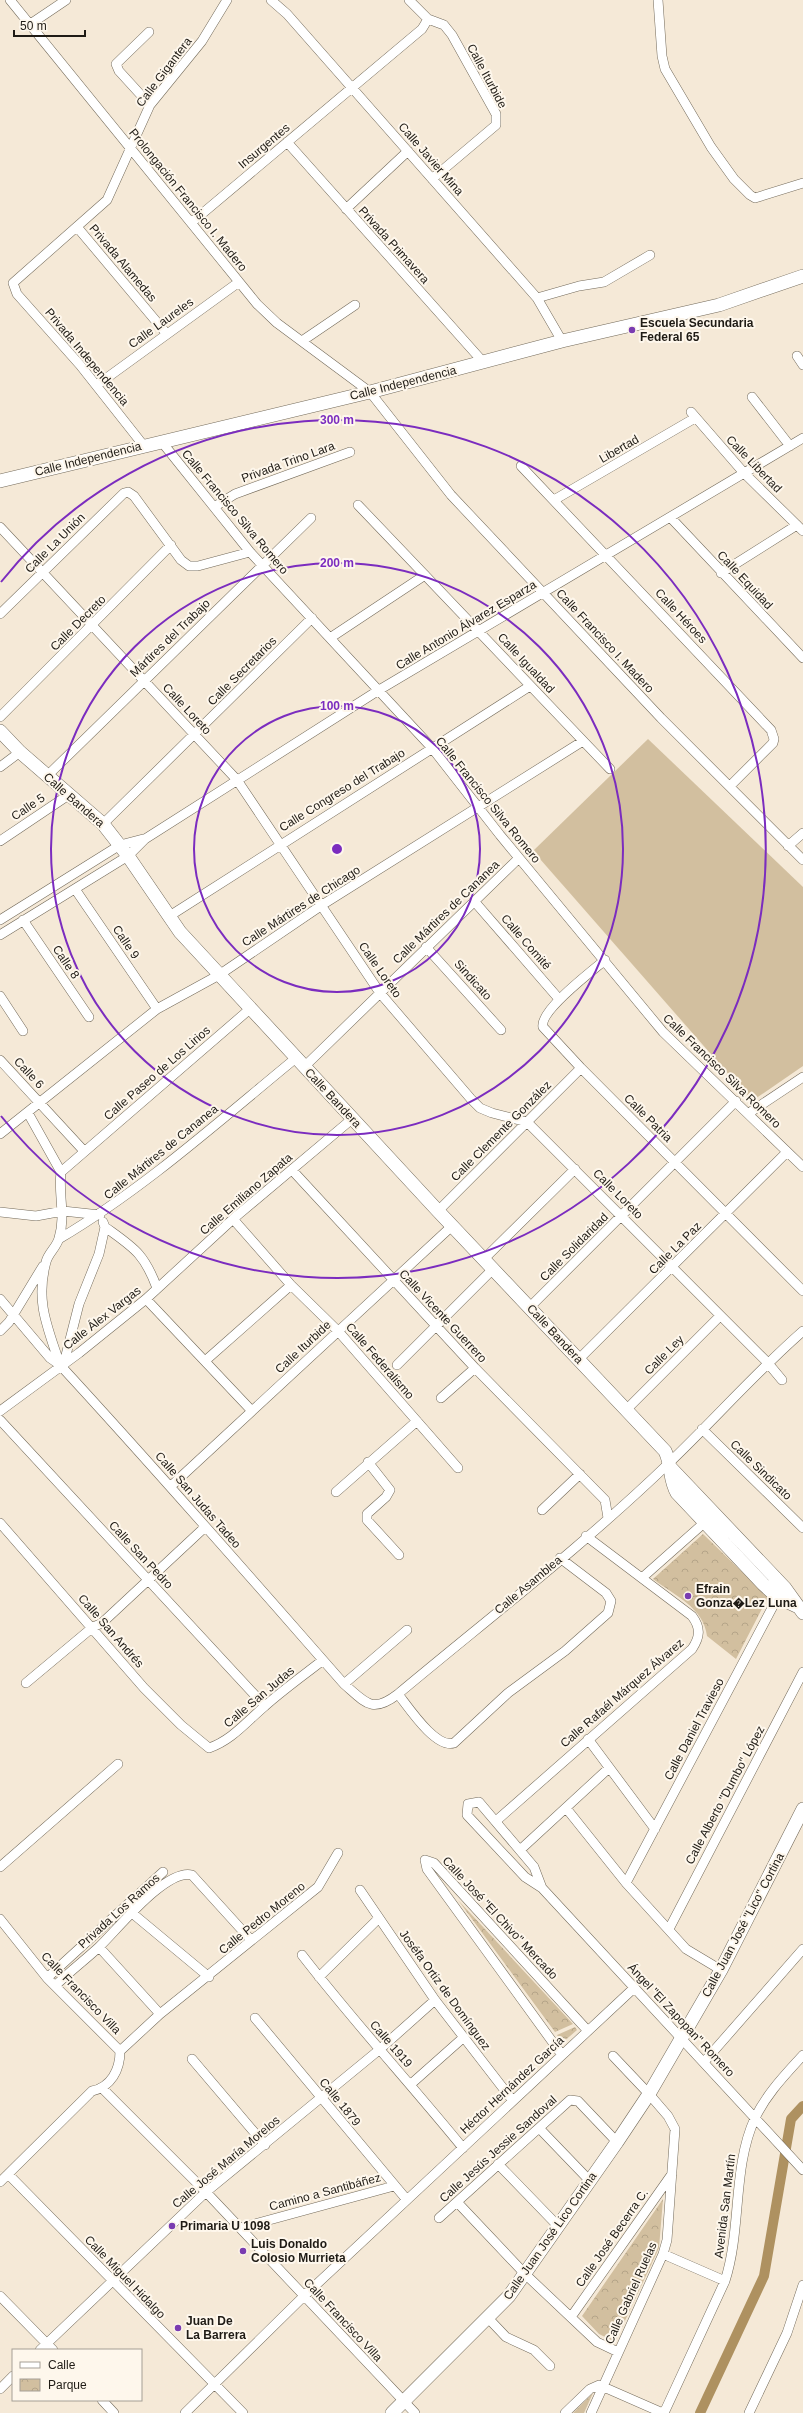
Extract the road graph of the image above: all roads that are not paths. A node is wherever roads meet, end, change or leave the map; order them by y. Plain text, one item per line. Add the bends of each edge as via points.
1 (10, 0) edge
2 (66, 0) edge
3 (227, 0) edge
4 (272, 0) edge
5 (409, 0) edge
6 (658, 0) edge
7 (428, 19) junction
8 (30, 25) junction
9 (149, 32) dead end
10 (352, 88) junction
11 (150, 105) junction
12 (287, 142) junction
13 (130, 148) junction
14 (408, 151) junction
15 (432, 179) junction
16 (803, 183) edge
17 (346, 209) junction
18 (191, 223) junction
19 (77, 227) junction
20 (650, 254) dead end
21 (803, 276) edge
22 (239, 282) junction
23 (13, 283) joint
24 (538, 298) junction
25 (355, 305) dead end
26 (166, 333) junction
27 (302, 340) junction
28 (562, 341) junction
29 (797, 356) dead end
30 (484, 363) junction
31 (803, 365) edge
32 (97, 385) junction
33 (370, 392) junction
34 (752, 397) dead end
35 (693, 415) joint
36 (803, 438) edge
37 (161, 442) junction
38 (144, 446) junction
39 (790, 446) junction
40 (350, 452) dead end
41 (521, 466) dead end
42 (744, 473) junction
43 (0, 481) edge
44 (554, 500) junction
45 (358, 504) dead end
46 (214, 507) junction
47 (311, 518) dead end
48 (671, 518) junction
49 (0, 527) edge
50 (800, 528) edge
51 (172, 545) junction
52 (250, 552) junction
53 (607, 555) junction
54 (262, 566) junction
55 (43, 573) junction
56 (721, 573) junction
57 (425, 575) junction
58 (543, 593) junction
59 (0, 614) edge
60 (312, 618) junction
61 (93, 626) junction
62 (479, 631) junction
63 (330, 638) junction
64 (803, 658) edge
65 (144, 680) junction
66 (530, 686) junction
67 (379, 690) junction
68 (0, 718) edge
69 (0, 731) edge
70 (195, 734) junction
71 (583, 741) junction
72 (432, 748) junction
73 (20, 752) junction
74 (0, 767) edge
75 (610, 769) dead end
76 (47, 776) junction
77 (237, 780) junction
78 (730, 786) junction
79 (70, 794) junction
80 (479, 807) junction
81 (103, 824) junction
82 (803, 833) edge
83 (0, 841) edge
84 (281, 844) junction
85 (788, 846) junction
86 (124, 851) junction
87 (519, 858) junction
88 (803, 860) edge
89 (75, 889) junction
90 (474, 901) junction
91 (322, 905) junction
92 (168, 917) junction
93 (0, 920) edge
94 (23, 920) junction
95 (0, 935) edge
96 (426, 947) junction
97 (605, 960) junction
98 (219, 975) junction
99 (380, 994) junction
100 (0, 996) edge
101 (560, 999) junction
102 (250, 1008) junction
103 (157, 1009) junction
104 (89, 1017) dead end
105 (501, 1030) dead end
106 (23, 1031) dead end
107 (0, 1060) edge
108 (300, 1063) junction
109 (581, 1068) junction
110 (803, 1077) edge
111 (736, 1101) junction
112 (40, 1103) junction
113 (28, 1113) junction
114 (749, 1113) junction
115 (352, 1119) junction
116 (527, 1122) junction
117 (0, 1134) edge
118 (787, 1152) junction
119 (82, 1154) junction
120 (675, 1162) junction
121 (803, 1168) edge
122 (575, 1169) junction
123 (292, 1170) junction
124 (61, 1172) junction
125 (63, 1210) junction
126 (438, 1211) junction
127 (0, 1212) edge
128 (726, 1214) junction
129 (100, 1215) junction
130 (622, 1216) junction
131 (233, 1219) junction
132 (452, 1226) junction
133 (105, 1227) junction
134 (59, 1239) junction
135 (484, 1259) junction
136 (46, 1260) junction
137 (672, 1267) junction
138 (494, 1269) junction
139 (394, 1280) junction
140 (291, 1285) junction
141 (157, 1288) junction
142 (803, 1290) edge
143 (0, 1299) edge
144 (146, 1299) junction
145 (530, 1308) junction
146 (13, 1314) junction
147 (720, 1316) junction
148 (436, 1326) junction
149 (0, 1331) edge
150 (338, 1331) junction
151 (803, 1331) edge
152 (579, 1360) junction
153 (205, 1361) junction
154 (767, 1362) junction
155 (62, 1364) junction
156 (397, 1365) dead end
157 (475, 1368) junction
158 (782, 1380) dead end
159 (441, 1398) dead end
160 (251, 1410) junction
161 (626, 1410) junction
162 (0, 1412) edge
163 (0, 1420) edge
164 (417, 1421) junction
165 (702, 1429) junction
166 (368, 1462) junction
167 (670, 1464) junction
168 (458, 1468) dead end
169 (580, 1474) junction
170 (171, 1486) junction
171 (336, 1492) dead end
172 (542, 1510) dead end
173 (608, 1518) junction
174 (0, 1523) edge
175 (704, 1523) junction
176 (204, 1528) junction
177 (803, 1528) edge
178 (586, 1536) junction
179 (399, 1555) dead end
180 (560, 1558) junction
181 (643, 1577) junction
182 (148, 1581) junction
183 (781, 1592) junction
184 (800, 1610) edge
185 (93, 1627) junction
186 (407, 1630) dead end
187 (323, 1660) junction
188 (803, 1672) edge
189 (26, 1683) dead end
190 (344, 1684) junction
191 (398, 1694) junction
192 (384, 1705) joint
193 (265, 1706) junction
194 (588, 1739) junction
195 (209, 1748) joint
196 (118, 1764) dead end
197 (609, 1768) junction
198 (566, 1808) junction
199 (803, 1809) edge
200 (496, 1821) junction
201 (655, 1829) junction
202 (520, 1850) junction
203 (338, 1853) dead end
204 (0, 1867) edge
205 (163, 1872) dead end
206 (626, 1883) junction
207 (542, 1888) junction
208 (360, 1890) dead end
209 (132, 1913) junction
210 (0, 1919) edge
211 (378, 1919) junction
212 (669, 1929) junction
213 (251, 1940) junction
214 (99, 1947) junction
215 (803, 1949) edge
216 (302, 1955) dead end
217 (721, 1970) junction
218 (209, 1977) junction
219 (319, 1977) junction
220 (47, 1978) junction
221 (55, 1986) junction
222 (634, 1988) junction
223 (435, 2000) junction
224 (160, 2014) junction
225 (255, 2018) dead end
226 (588, 2031) junction
227 (464, 2037) junction
228 (682, 2039) junction
229 (379, 2050) junction
230 (120, 2051) junction
231 (562, 2055) junction
232 (803, 2055) edge
233 (613, 2056) dead end
234 (192, 2059) dead end
235 (704, 2062) junction
236 (411, 2084) junction
237 (103, 2089) junction
238 (649, 2094) junction
239 (320, 2097) junction
240 (513, 2101) junction
241 (755, 2118) junction
242 (539, 2128) junction
243 (617, 2142) junction
244 (265, 2145) junction
245 (463, 2148) junction
246 (498, 2164) junction
247 (802, 2169) edge
248 (673, 2173) junction
249 (8, 2174) junction
250 (589, 2180) junction
251 (0, 2182) edge
252 (394, 2186) junction
253 (206, 2192) junction
254 (407, 2200) junction
255 (457, 2202) junction
256 (439, 2218) dead end
257 (558, 2226) junction
258 (240, 2228) junction
259 (663, 2254) junction
260 (525, 2274) junction
261 (113, 2281) junction
262 (725, 2281) junction
263 (803, 2285) edge
264 (0, 2296) edge
265 (304, 2296) junction
266 (571, 2317) junction
267 (488, 2318) junction
268 (47, 2348) edge
269 (618, 2352) junction
270 (550, 2366) dead end
271 (12, 2377) edge
272 (214, 2384) junction
273 (603, 2386) junction
274 (0, 2388) edge
275 (103, 2401) edge
276 (404, 2401) junction
277 (114, 2413) edge
278 (185, 2413) edge
279 (242, 2413) edge
280 (392, 2413) edge
281 (415, 2413) edge
282 (565, 2413) edge
283 (591, 2413) edge
284 (664, 2413) edge
285 (749, 2413) edge

1 - 8 street, Prolongación Francisco I. Madero
2 - 8 street
3 - 11 street, Calle Gigantera via 202,41
4 - 10 street, Calle Javier Mina
5 - 7 street
6 - 16 street via 665,69 721,163 755,198
7 - 10 street, Insurgentes via 422,29
7 - 15 street, Calle Iturbide via 444,25 452,35 496,114 496,125
8 - 13 street, Prolongación Francisco I. Madero
9 - 11 street via 116,64 119,71
10 - 12 street, Insurgentes
10 - 14 street, Calle Javier Mina
11 - 13 street, Calle Gigantera
12 - 17 street, Privada Primavera
12 - 18 street, Insurgentes
13 - 18 street, Prolongación Francisco I. Madero
13 - 19 street, Calle Gigantera via 107,200
14 - 15 street, Calle Javier Mina
14 - 17 street
15 - 24 street, Calle Javier Mina
17 - 30 street, Privada Primavera
18 - 22 street, Prolongación Francisco I. Madero
19 - 23 street, Calle Gigantera
19 - 26 street, Privada Alamedas
20 - 24 street via 604,282 579,286
21 - 28 street, Calle Independencia via 719,305
22 - 26 street, Calle Laureles
22 - 27 street, Prolongación Francisco I. Madero via 277,323
23 - 32 street, Privada Independencia via 17,294
24 - 28 street, Calle Javier Mina
25 - 27 street
26 - 32 street, Calle Laureles
27 - 33 street, Prolongación Francisco I. Madero
28 - 30 street, Calle Independencia
29 - 31 street
30 - 33 street, Calle Independencia
32 - 38 street, Privada Independencia
33 - 37 street, Calle Independencia
33 - 58 street, Calle Francisco I. Madero via 451,495
34 - 39 street
35 - 42 street, Calle Libertad
35 - 44 street, Libertad
36 - 39 street, Calle Antonio Álvarez Esparza
37 - 38 street, Calle Independencia
37 - 46 street, Calle Francisco Silva Romero
38 - 43 street, Calle Independencia
39 - 42 street, Calle Antonio Álvarez Esparza
40 - 46 street, Privada Trino Lara via 235,494
41 - 44 street, Calle Héroes
42 - 48 street, Calle Antonio Álvarez Esparza
42 - 50 street, Calle Libertad
44 - 53 street, Calle Héroes
45 - 57 street, Calle Igualdad
46 - 52 street, Calle Francisco Silva Romero
47 - 54 street, Mártires del Trabajo
48 - 53 street, Calle Antonio Álvarez Esparza
48 - 56 street, Calle Equidad
49 - 55 street, Calle Loreto
50 - 56 street
51 - 52 street via 181,560 189,566 198,566
51 - 55 street, Calle La Unión via 134,496 128,492 120,496
51 - 61 street, Calle Decreto
52 - 54 street, Calle Francisco Silva Romero
53 - 58 street, Calle Antonio Álvarez Esparza
53 - 78 street, Calle Héroes via 774,734 770,747
54 - 60 street, Calle Francisco Silva Romero
54 - 65 street, Mártires del Trabajo
55 - 59 street, Calle La Unión
55 - 61 street, Calle Loreto
56 - 64 street, Calle Equidad
57 - 62 street, Calle Igualdad
57 - 63 street
58 - 62 street, Calle Antonio Álvarez Esparza
58 - 78 street, Calle Francisco I. Madero via 661,718
60 - 63 street, Calle Francisco Silva Romero
60 - 70 street, Calle Secretarios
61 - 65 street, Calle Loreto
61 - 68 street, Calle Decreto
62 - 66 street, Calle Igualdad
62 - 67 street, Calle Antonio Álvarez Esparza
63 - 67 street, Calle Francisco Silva Romero
65 - 70 street, Calle Loreto
65 - 76 street, Mártires del Trabajo
66 - 71 street, Calle Igualdad
66 - 72 street, Calle Congreso del Trabajo
67 - 72 street, Calle Francisco Silva Romero
67 - 77 street, Calle Antonio Álvarez Esparza
69 - 73 street, Calle Bandera
70 - 77 street, Calle Loreto
70 - 81 street, Calle Secretarios
71 - 75 street, Calle Igualdad
71 - 80 street, Calle Mártires de Chicago
72 - 80 street, Calle Francisco Silva Romero
72 - 84 street, Calle Congreso del Trabajo
73 - 74 street
73 - 76 street, Calle Bandera
76 - 79 street, Calle Bandera
77 - 84 street, Calle Loreto
77 - 86 street, Calle Antonio Álvarez Esparza
78 - 85 street, Calle Francisco I. Madero
79 - 81 street, Calle Bandera
79 - 83 street, Calle 5
80 - 87 street, Calle Francisco Silva Romero
80 - 91 street, Calle Mártires de Chicago
81 - 86 street, Calle Bandera
82 - 85 street
84 - 91 street, Calle Loreto
84 - 92 street, Calle Congreso del Trabajo
85 - 88 street, Calle Francisco I. Madero
86 - 89 street, Calle Antonio Álvarez Esparza
86 - 92 street, Calle Bandera
86 - 93 street, Calle Antonio Álvarez Esparza
87 - 90 street, Calle Mártires de Cananea
87 - 97 street, Calle Francisco Silva Romero
89 - 94 street, Calle Antonio Álvarez Esparza
89 - 103 street, Calle 9
90 - 96 street, Calle Mártires de Cananea
90 - 101 street, Calle Comité
91 - 98 street, Calle Mártires de Chicago
91 - 99 street, Calle Loreto
92 - 98 street, Calle Bandera
94 - 95 street, Calle Antonio Álvarez Esparza
94 - 104 street, Calle 8
96 - 99 street, Calle Mártires de Cananea
96 - 105 street, Sindicato
97 - 101 street, Calle Patria
97 - 111 street, Calle Francisco Silva Romero via 663,1032
98 - 102 street, Calle Bandera
98 - 103 street, Calle Mártires de Chicago
99 - 108 street, Calle Mártires de Cananea
99 - 116 street, Calle Loreto via 480,1108
100 - 106 street
101 - 109 street, Calle Patria via 544,1017 542,1027
102 - 108 street, Calle Bandera
102 - 119 street, Calle Paseo de Los Lirios
103 - 112 street, Calle Mártires de Chicago
107 - 112 street, Calle 6
108 - 115 street, Calle Bandera
108 - 129 street, Calle Mártires de Cananea
109 - 116 street, Calle Clemente González
109 - 120 street, Calle Patria
110 - 114 street
111 - 114 street, Calle Francisco Silva Romero
111 - 120 street, Calle Solidaridad
112 - 113 street, Calle Mártires de Chicago
112 - 119 street, Calle 6
113 - 117 street, Calle Mártires de Chicago
113 - 124 street
114 - 118 street, Calle Francisco Silva Romero
115 - 123 street, Calle Emiliano Zapata
115 - 126 street, Calle Bandera
116 - 122 street, Calle Loreto
116 - 126 street, Calle Clemente González
118 - 121 street, Calle Francisco Silva Romero
118 - 128 street, Calle La Paz
119 - 124 street, Calle Paseo de Los Lirios
120 - 128 street, Calle Patria
120 - 130 street, Calle Solidaridad
122 - 130 street, Calle Loreto
122 - 135 street
123 - 131 street, Calle Emiliano Zapata
123 - 139 street, Calle Vicente Guerrero
124 - 125 street via 59,1187
125 - 127 street, Calle Mártires de Cananea via 36,1216
125 - 129 street, Calle Mártires de Cananea
125 - 134 street
126 - 132 street, Calle Bandera
128 - 137 street, Calle La Paz
128 - 142 street, Calle Patria
129 - 133 street
129 - 134 street
130 - 137 street, Calle Loreto
130 - 145 street, Calle Solidaridad
131 - 140 street, Calle Federalismo
131 - 141 street, Calle Emiliano Zapata
132 - 135 street, Calle Bandera
132 - 139 street, Calle Iturbide
133 - 141 street via 138,1251 149,1266
133 - 155 street via 99,1254 79,1304
134 - 136 street
135 - 138 street, Calle Bandera
136 - 146 street
136 - 155 street via 40,1296 42,1309
137 - 147 street, Calle Loreto
137 - 152 street, Calle La Paz
138 - 145 street, Calle Bandera
138 - 148 street
139 - 148 street, Calle Vicente Guerrero
139 - 150 street, Calle Iturbide
140 - 150 street, Calle Federalismo
140 - 153 street
141 - 144 street, Calle Álex Vargas
143 - 146 street, Calle San Judas Tadeo
144 - 153 street
144 - 155 street, Calle Álex Vargas
145 - 152 street, Calle Bandera
146 - 149 street
146 - 155 street, Calle San Judas Tadeo via 50,1358
147 - 154 street, Calle Loreto
147 - 161 street, Calle Ley
148 - 156 street
148 - 157 street, Calle Vicente Guerrero
150 - 160 street, Calle Iturbide
150 - 164 street, Calle Federalismo
151 - 154 street, Calle Asamblea
152 - 161 street, Calle Bandera
153 - 160 street
154 - 158 street, Calle Loreto
154 - 165 street, Calle Asamblea
155 - 162 street
155 - 170 street, Calle San Judas Tadeo
157 - 159 street
157 - 169 street, Calle Vicente Guerrero
160 - 170 street, Calle Iturbide
161 - 167 street, Calle Bandera via 665,1451
163 - 182 street, Calle San Pedro
164 - 166 street
164 - 168 street, Calle Federalismo
165 - 167 street, Calle Asamblea
165 - 177 street, Calle Sindicato
166 - 171 street
166 - 179 street via 390,1490 367,1514 368,1520
167 - 173 street, Calle Asamblea
167 - 175 street via 672,1486
167 - 183 street
169 - 172 street
169 - 173 street, Calle Vicente Guerrero via 605,1500
170 - 176 street, Calle San Judas Tadeo
173 - 178 street, Calle Asamblea
174 - 185 street, Calle San Andrés
175 - 181 street
175 - 183 street
176 - 182 street
176 - 187 street, Calle San Judas Tadeo
178 - 180 street, Calle Asamblea
178 - 181 street, Calle Rafaél Márquez Álvarez
180 - 191 street, Calle Asamblea
180 - 191 street via 606,1593 611,1601 608,1613 565,1651 508,1693 454,1743 448,1745 440,1742 431,1733
181 - 194 street, Calle Rafaél Márquez Álvarez via 692,1616 697,1624 698,1640 692,1649
182 - 185 street via 123,1601 102,1623
182 - 193 street, Calle San Pedro
183 - 184 street
183 - 201 street, Calle Daniel Travieso
185 - 189 street
185 - 195 street, Calle San Andrés via 144,1688 181,1725
186 - 190 street
187 - 190 street, Calle San Judas Tadeo
187 - 193 street, Calle San Judas
188 - 212 street, Calle Alberto "Dumbo" López
190 - 192 street, Calle San Judas Tadeo via 363,1700 375,1706
191 - 192 street, Calle Asamblea
193 - 195 street, Calle San Judas via 233,1736
194 - 197 street
194 - 200 street, Calle Rafaél Márquez Álvarez
196 - 204 street
197 - 198 street
197 - 201 street
198 - 202 street
198 - 206 street
199 - 217 street, Calle Juan José "Lico" Cortina
200 - 202 street, Ángel "El Zapopan" Romero
200 - 207 street, Ángel "El Zapopan" Romero via 479,1802 468,1804 467,1815 525,1877
201 - 206 street, Calle Daniel Travieso
202 - 207 street, Ángel "El Zapopan" Romero via 534,1867
203 - 213 street, Calle Pedro Moreno via 318,1887
205 - 220 street
206 - 212 street
207 - 222 street, Ángel "El Zapopan" Romero
208 - 211 street, Joséfa Ortiz de Domínguez
209 - 213 street, Privada Los Ramos via 161,1887 179,1875 186,1874 197,1880
209 - 214 street, Privada Los Ramos
209 - 218 street
210 - 220 street, Calle Francisco Villa
211 - 219 street
211 - 223 street, Joséfa Ortiz de Domínguez
212 - 217 street via 691,1953
213 - 218 street, Calle Pedro Moreno
214 - 221 street, Privada Los Ramos
214 - 224 street
215 - 235 street
216 - 219 street, Calle 1919
217 - 228 street, Calle Juan José "Lico" Cortina
218 - 224 street, Calle Pedro Moreno
219 - 229 street, Calle 1919
220 - 221 street, Calle Francisco Villa
221 - 230 street, Calle Francisco Villa
222 - 226 street, Héctor Hernández García
222 - 228 street, Ángel "El Zapopan" Romero
223 - 227 street, Joséfa Ortiz de Domínguez
223 - 229 street, Calle José María Morelos
224 - 230 street, Calle Pedro Moreno
225 - 239 street, Calle 1879
226 - 231 street, Héctor Hernández García
226 - 231 street, Calle José "El Chivo" Mercado via 434,1863 425,1860 427,1870
227 - 236 street
227 - 240 street, Joséfa Ortiz de Domínguez
228 - 235 street, Ángel "El Zapopan" Romero
228 - 238 street, Calle Juan José Lico Cortina
229 - 236 street, Calle 1919
229 - 239 street, Calle José María Morelos
230 - 237 street, Calle Francisco Villa via 119,2067
231 - 240 street, Héctor Hernández García
232 - 241 street, Avenida San Martín via 772,2090
233 - 238 street, Calle Gabriel Ruelas
234 - 244 street
235 - 241 street, Ángel "El Zapopan" Romero
236 - 245 street, Calle 1919
237 - 249 street via 92,2091
237 - 253 street, Calle Francisco Villa
238 - 243 street, Calle Juan José Lico Cortina
238 - 248 street, Calle Gabriel Ruelas via 668,2116 675,2129
239 - 244 street, Calle José María Morelos
239 - 252 street, Calle 1879
240 - 245 street, Héctor Hernández García
241 - 247 street, Ángel "El Zapopan" Romero
241 - 262 street, Avenida San Martín via 745,2146 732,2259
242 - 243 street, Calle Jesús Jessie Sandoval via 566,2103 574,2100
242 - 246 street, Calle Jesús Jessie Sandoval
242 - 250 street
243 - 250 street, Calle Juan José Lico Cortina
244 - 253 street, Calle José María Morelos
245 - 254 street, Héctor Hernández García
246 - 255 street, Calle Jesús Jessie Sandoval
246 - 257 street
248 - 259 street, Calle Gabriel Ruelas via 667,2240
248 - 266 street, Calle José Becerra C.
249 - 251 street
249 - 261 street, Calle Miguel Hidalgo
250 - 257 street, Calle Juan José Lico Cortina
252 - 254 street, Calle 1879
252 - 258 street, Camino a Santibáñez
253 - 258 street, Calle Francisco Villa
253 - 261 street, Calle José María Morelos
254 - 265 street, Héctor Hernández García
255 - 256 street, Calle Jesús Jessie Sandoval
255 - 260 street
257 - 260 street, Calle Juan José Lico Cortina
258 - 265 street, Calle Francisco Villa
259 - 262 street
259 - 269 street, Calle Gabriel Ruelas
260 - 266 street
260 - 267 street, Calle Juan José Lico Cortina
261 - 268 street, Calle José María Morelos
261 - 272 street, Calle Miguel Hidalgo
262 - 284 street, Avenida San Martín
263 - 285 street via 787,2333
264 - 268 street
265 - 272 street, Héctor Hernández García
265 - 276 street, Calle Francisco Villa
266 - 269 street via 601,2346
267 - 270 street via 506,2336 534,2350
267 - 276 street, Calle Juan José Lico Cortina
269 - 273 street, Calle Gabriel Ruelas
271 - 274 street
272 - 278 street, Héctor Hernández García
272 - 279 street, Calle Miguel Hidalgo
273 - 282 street via 592,2387
273 - 283 street, Calle Gabriel Ruelas
273 - 284 street
275 - 277 street
276 - 280 street, Calle Juan José Lico Cortina
276 - 281 street, Calle Francisco Villa

